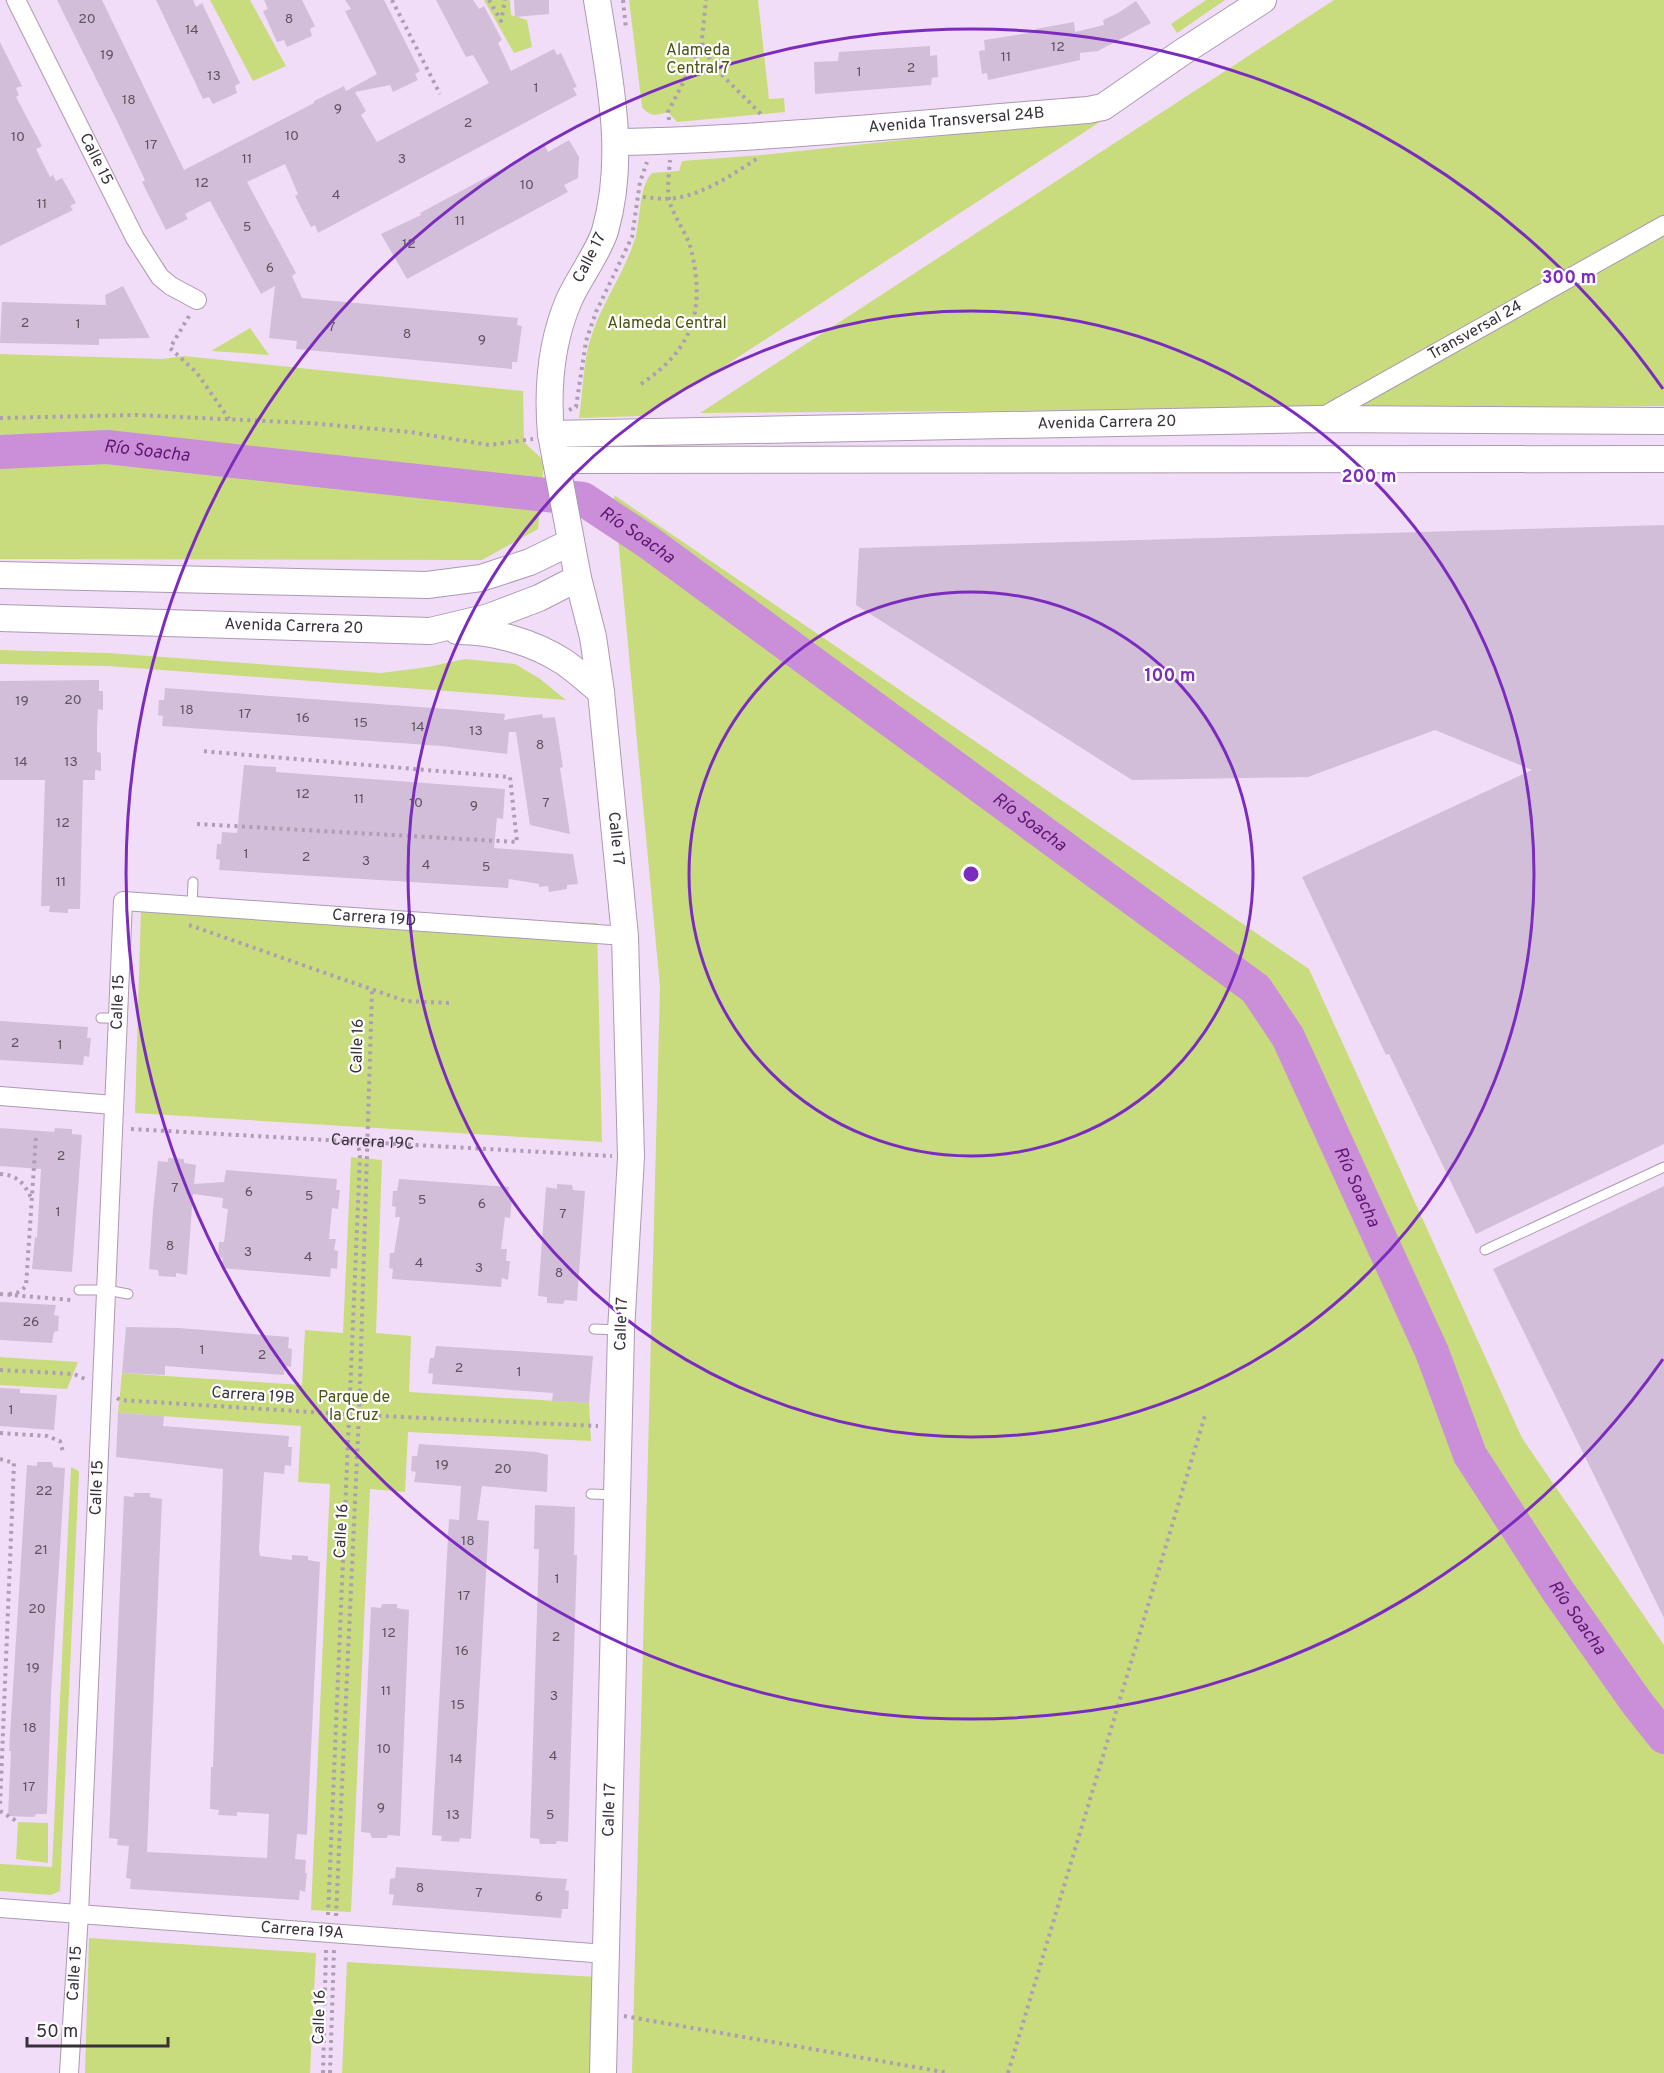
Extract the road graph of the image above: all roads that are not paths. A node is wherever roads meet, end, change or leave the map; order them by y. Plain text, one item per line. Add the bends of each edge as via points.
1 (16, 0) edge
2 (597, 0) edge
3 (1263, 0) edge
4 (617, 142) junction
5 (1664, 225) edge
6 (198, 300) road end
7 (1318, 419) junction
8 (1664, 422) edge
9 (551, 434) junction
10 (1664, 459) edge
11 (558, 469) junction
12 (571, 542) junction
13 (0, 575) edge
14 (578, 578) junction
15 (0, 618) edge
16 (430, 631) junction
17 (601, 692) junction
18 (194, 882) dead end
19 (123, 901) joint
20 (192, 906) junction
21 (625, 936) junction
22 (0, 1096) edge
23 (114, 1106) junction
24 (1664, 1167) edge
25 (1485, 1250) dead end
26 (79, 1290) road end
27 (107, 1290) junction
28 (128, 1294) dead end
29 (594, 1329) dead end
30 (621, 1331) junction
31 (591, 1494) dead end
32 (618, 1495) junction
33 (0, 1908) edge
34 (79, 1914) junction
35 (606, 1954) junction
36 (69, 2073) edge
37 (603, 2073) edge

1 - 6 street, Calle 15 via 135,238 160,278
2 - 4 street, Calle 17
3 - 4 street, Avenida Transversal 24B via 1103,107
4 - 9 street, Calle 17 via 605,232 569,301 551,364
5 - 7 street, Transversal 24
7 - 8 street, Avenida Carrera 20
7 - 9 street, Avenida Carrera 20
9 - 11 street, Calle 17
10 - 11 street
11 - 12 street, Calle 17
12 - 13 street via 530,562 481,578 427,585
12 - 14 street, Calle 17
14 - 16 street, Avenida Carrera 20 via 489,617
14 - 17 street, Calle 17 via 593,636
15 - 16 street, Avenida Carrera 20
16 - 17 street via 477,631 523,642 565,662
17 - 21 street, Calle 17
18 - 20 lane
19 - 20 street, Carrera 19D
19 - 23 street, Calle 15 via 109,1018
20 - 21 street, Carrera 19D
21 - 30 street, Calle 17 via 631,1156
22 - 23 street
23 - 27 street, Calle 15
24 - 25 lane
26 - 27 lane
27 - 28 lane
27 - 34 street, Calle 15
29 - 30 lane
30 - 32 street, Calle 17
31 - 32 lane
32 - 35 street, Calle 17
33 - 34 street, Carrera 19A
34 - 35 street, Carrera 19A
34 - 36 street, Calle 15
35 - 37 street, Calle 17

